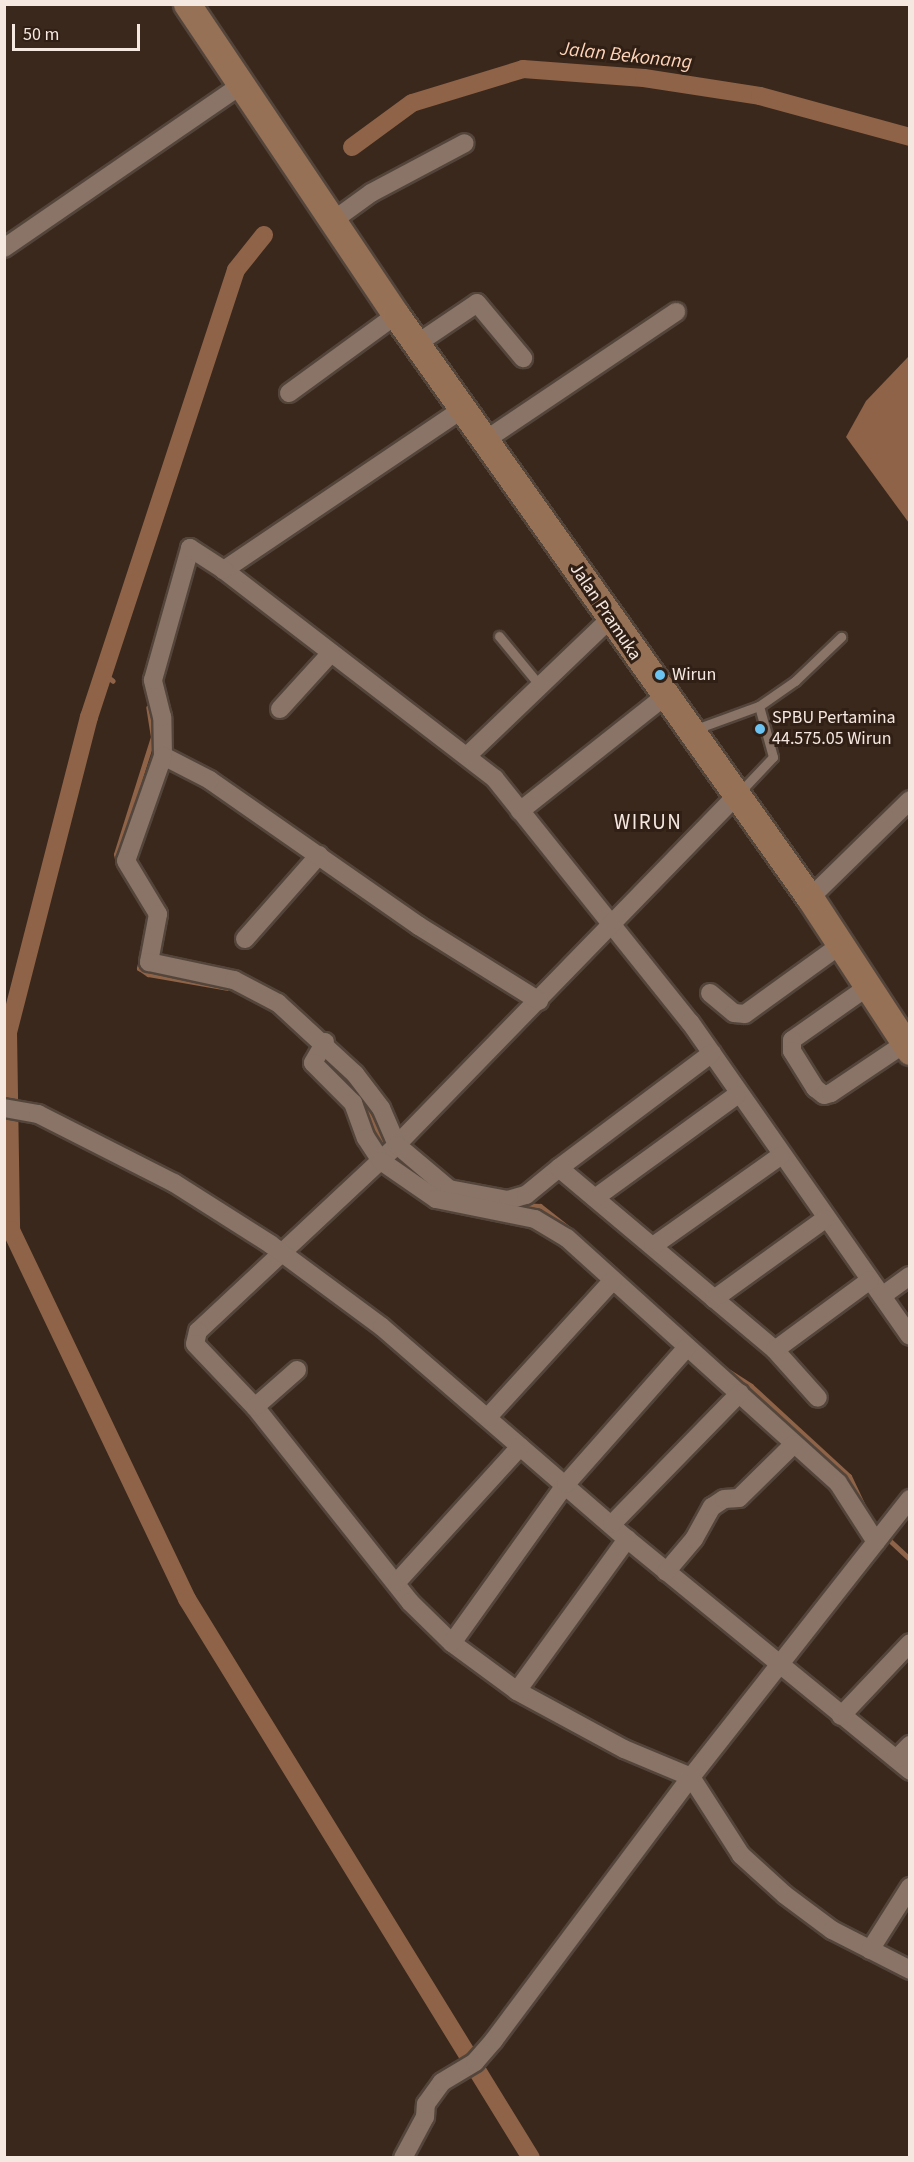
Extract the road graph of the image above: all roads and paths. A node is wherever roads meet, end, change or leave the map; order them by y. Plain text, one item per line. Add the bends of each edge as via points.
1 (187, 4) edge
2 (241, 85) junction
3 (465, 143) dead end
4 (325, 213) junction
5 (4, 248) edge
6 (676, 312) dead end
7 (396, 315) junction
8 (418, 343) junction
9 (523, 358) dead end
10 (289, 393) dead end
11 (464, 408) junction
12 (487, 439) junction
13 (224, 570) junction
14 (610, 619) junction
15 (499, 636) dead end
16 (841, 637) dead end
17 (331, 653) junction
18 (541, 687) junction
19 (664, 697) junction
20 (759, 706) junction
21 (280, 709) dead end
22 (688, 732) junction
23 (468, 755) junction
24 (163, 756) junction
25 (735, 797) junction
26 (909, 800) edge
27 (520, 811) junction
28 (319, 855) junction
29 (810, 898) junction
30 (609, 925) junction
31 (245, 939) dead end
32 (839, 946) junction
33 (866, 988) junction
34 (710, 993) dead end
35 (538, 1001) junction
36 (321, 1046) junction
37 (907, 1048) edge
38 (712, 1053) junction
39 (737, 1095) junction
40 (4, 1108) edge
41 (389, 1153) junction
42 (780, 1156) junction
43 (559, 1168) junction
44 (595, 1198) junction
45 (825, 1219) junction
46 (653, 1246) junction
47 (284, 1254) junction
48 (909, 1276) edge
49 (613, 1280) junction
50 (870, 1280) junction
51 (882, 1296) junction
52 (714, 1299) junction
53 (909, 1336) edge
54 (687, 1347) junction
55 (776, 1350) junction
56 (297, 1370) dead end
57 (740, 1393) junction
58 (818, 1398) dead end
59 (255, 1407) junction
60 (488, 1418) junction
61 (794, 1444) junction
62 (520, 1447) junction
63 (566, 1484) junction
64 (909, 1499) edge
65 (612, 1524) junction
66 (880, 1537) junction
67 (627, 1539) junction
68 (666, 1572) junction
69 (397, 1582) junction
70 (909, 1642) edge
71 (452, 1643) junction
72 (778, 1665) junction
73 (517, 1691) junction
74 (842, 1716) junction
75 (909, 1745) edge
76 (903, 1765) edge
77 (691, 1777) junction
78 (909, 1887) edge
79 (870, 1950) junction
80 (909, 1970) edge
81 (403, 2157) edge

1 - 2 main road, Jalan Pramuka
2 - 4 main road, Jalan Pramuka
2 - 5 street
3 - 4 street
4 - 7 main road, Jalan Pramuka
6 - 12 street
7 - 8 main road, Jalan Pramuka
7 - 10 street
8 - 9 street via 477,303
8 - 11 main road, Jalan Pramuka
11 - 12 main road, Jalan Pramuka
11 - 13 street
12 - 14 main road, Jalan Pramuka
13 - 17 street
13 - 24 street via 190,548 153,680 162,717
14 - 18 street
14 - 19 main road, Jalan Pramuka
15 - 18 lane
16 - 20 lane via 795,681
17 - 21 street
17 - 23 street
18 - 23 street
19 - 22 main road, Jalan Pramuka
19 - 27 street
20 - 22 lane
20 - 25 lane via 773,757
22 - 25 main road, Jalan Pramuka
23 - 27 street via 495,779
24 - 28 street via 210,780
24 - 36 street via 126,861 158,914 149,962 245,984 278,1003
25 - 29 main road, Jalan Pramuka
25 - 30 street
26 - 29 street
27 - 30 street
28 - 31 street
28 - 35 street via 419,926
29 - 32 main road, Jalan Pramuka
30 - 35 street
30 - 38 street
32 - 33 main road, Jalan Pramuka
32 - 34 street via 745,1014 734,1013
33 - 37 main road, Jalan Pramuka
33 - 37 street via 792,1040 792,1051 815,1088 824,1095 831,1093
35 - 41 street via 501,1033
36 - 41 street via 381,1108
36 - 41 street via 314,1063 353,1102 366,1138
38 - 39 street
38 - 43 street
39 - 42 street
39 - 44 street
40 - 47 street via 28,1111 174,1183
41 - 43 street via 449,1189 508,1200 526,1195
41 - 47 street
41 - 49 street via 436,1199 549,1225
42 - 45 street
42 - 46 street
43 - 44 street
44 - 46 street
45 - 50 street
45 - 52 street
46 - 52 street
47 - 59 street via 194,1337 214,1369
47 - 60 street via 382,1327
48 - 51 street
49 - 54 street
49 - 60 street
50 - 51 street
50 - 55 street
51 - 53 street
52 - 55 street
54 - 57 street
54 - 63 street
55 - 58 street
56 - 59 street
57 - 61 street
57 - 65 street
59 - 69 street
60 - 62 street
61 - 66 street via 837,1483
61 - 68 street via 739,1498 724,1499 712,1507
62 - 63 street
62 - 69 street
63 - 65 street
63 - 71 street
64 - 66 street
65 - 67 street
66 - 72 street
67 - 68 street
67 - 73 street
68 - 72 street
69 - 71 street
70 - 74 street
71 - 73 street
72 - 74 street
72 - 77 street
73 - 77 street via 624,1749
74 - 76 street
75 - 76 street
77 - 79 street via 741,1855 785,1895
77 - 81 street via 475,2062 442,2082 426,2104 425,2117
78 - 79 street
79 - 80 street

